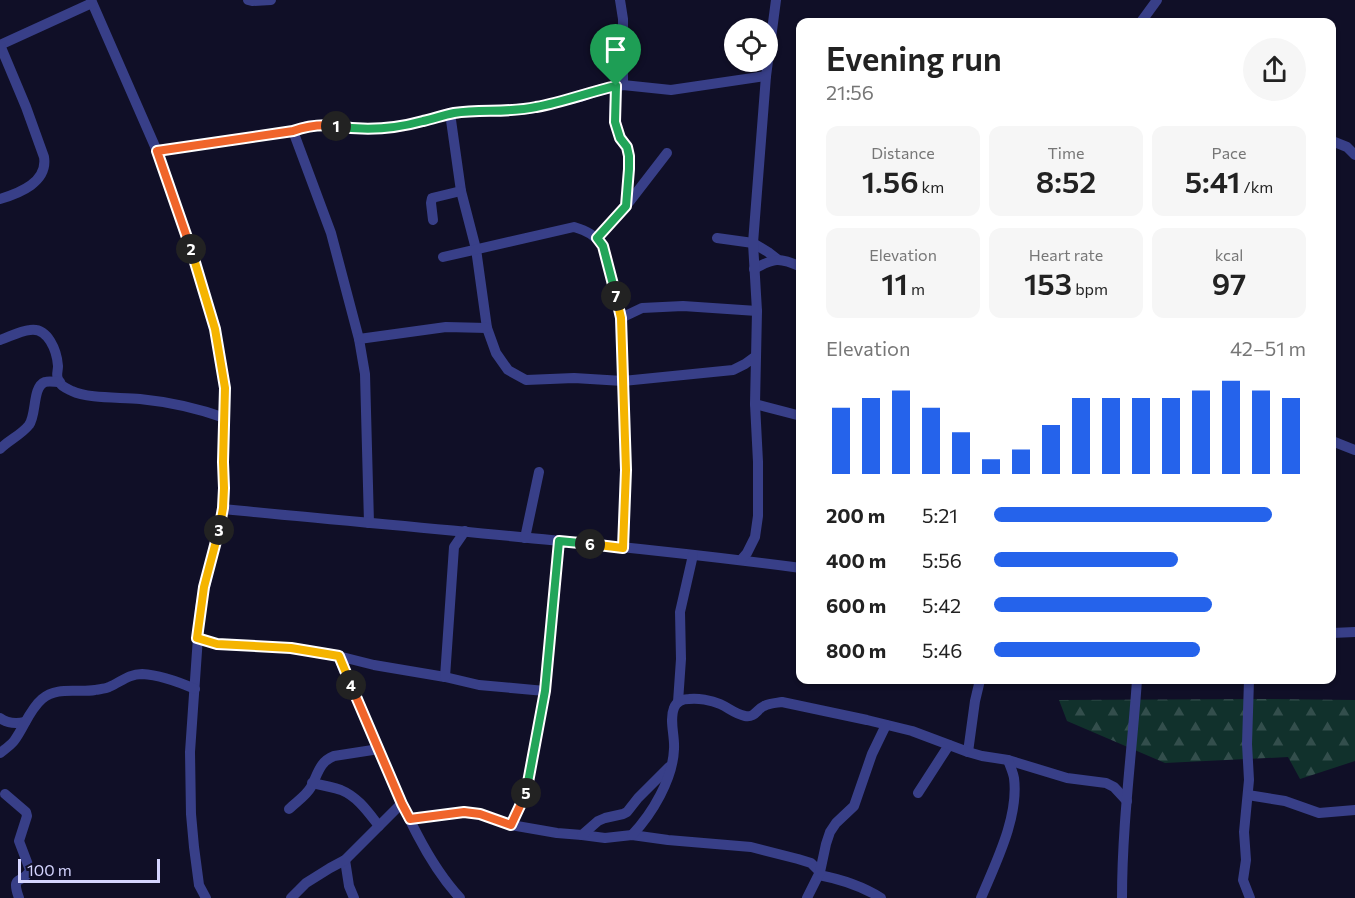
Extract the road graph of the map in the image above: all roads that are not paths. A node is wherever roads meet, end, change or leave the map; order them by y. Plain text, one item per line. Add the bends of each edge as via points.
1 (248, 0) edge
2 (271, 0) edge
3 (620, 0) edge
4 (776, 0) edge
5 (1157, 0) edge
6 (92, 1) edge
7 (1144, 18) edge
8 (0, 45) edge
9 (766, 76) junction
10 (620, 85) junction
11 (450, 113) junction
12 (293, 131) junction
13 (1336, 143) edge
14 (157, 151) junction
15 (668, 153) dead end
16 (1355, 155) edge
17 (461, 190) junction
18 (0, 199) edge
19 (626, 206) junction
20 (433, 220) dead end
21 (597, 238) junction
22 (717, 238) dead end
23 (753, 243) junction
24 (476, 249) junction
25 (443, 257) dead end
26 (777, 259) junction
27 (796, 265) edge
28 (754, 269) junction
29 (756, 311) junction
30 (621, 318) junction
31 (487, 328) junction
32 (359, 339) junction
33 (0, 340) edge
34 (756, 356) junction
35 (623, 381) junction
36 (60, 382) junction
37 (755, 404) junction
38 (796, 415) edge
39 (225, 418) junction
40 (1336, 443) edge
41 (0, 449) edge
42 (1355, 450) edge
43 (539, 472) dead end
44 (223, 508) junction
45 (369, 523) junction
46 (465, 531) junction
47 (525, 538) junction
48 (559, 541) junction
49 (623, 548) junction
50 (693, 555) junction
51 (741, 560) junction
52 (796, 567) edge
53 (1355, 632) edge
54 (1336, 633) edge
55 (197, 638) junction
56 (339, 656) junction
57 (445, 677) junction
58 (979, 684) edge
59 (1137, 684) edge
60 (1249, 684) edge
61 (195, 689) junction
62 (545, 691) junction
63 (678, 702) junction
64 (0, 718) edge
65 (25, 722) junction
66 (886, 725) junction
67 (949, 745) junction
68 (379, 749) junction
69 (968, 752) junction
70 (0, 753) edge
71 (1008, 760) junction
72 (672, 765) junction
73 (312, 783) junction
74 (918, 793) dead end
75 (5, 794) dead end
76 (1248, 795) junction
77 (1127, 801) junction
78 (402, 804) junction
79 (289, 808) dead end
80 (1355, 810) edge
81 (410, 819) junction
82 (511, 825) junction
83 (379, 826) junction
84 (582, 835) junction
85 (632, 835) junction
86 (345, 860) junction
87 (819, 874) junction
88 (447, 884) junction
89 (19, 898) edge
90 (206, 898) edge
91 (291, 898) edge
92 (354, 898) edge
93 (447, 898) edge
94 (460, 898) edge
95 (807, 898) edge
96 (881, 898) edge
97 (981, 898) edge
98 (1122, 898) edge
99 (1250, 898) edge

1 - 2 street
3 - 10 street
4 - 9 street
5 - 7 street
6 - 8 street
6 - 14 street
8 - 18 street via 45,163 32,185
9 - 10 street via 671,90
9 - 23 street
10 - 11 street via 535,108
10 - 19 street via 615,122 629,156
11 - 12 street via 381,129 328,125
11 - 17 street
12 - 14 street
12 - 32 street via 330,233
13 - 16 street
14 - 39 street via 215,329 225,388
15 - 19 street
17 - 20 street via 432,198
17 - 24 street
19 - 21 street
21 - 24 street via 574,227
21 - 30 street via 603,246
22 - 23 street
23 - 26 street
23 - 28 street
24 - 25 street
24 - 31 street
26 - 27 street
26 - 28 street
28 - 29 street
29 - 30 street via 683,306 642,308
29 - 34 street
30 - 35 street
31 - 32 street via 446,327
31 - 35 street via 501,361 526,380
32 - 45 street via 365,374
33 - 36 street via 31,330 46,334 55,352
34 - 35 street via 733,370
34 - 37 street
35 - 49 street
36 - 39 street via 75,393 175,404
36 - 41 street via 40,386 32,421
37 - 38 street
37 - 51 street via 758,516 755,537
39 - 44 street
40 - 42 street
43 - 47 street
44 - 45 street
44 - 55 street via 204,587
45 - 46 street
46 - 47 street
46 - 57 street via 455,544 452,560
47 - 48 street
48 - 49 street
48 - 62 street
49 - 50 street
50 - 51 street
50 - 63 street via 680,612
51 - 52 street
53 - 54 street
55 - 56 street via 217,644 291,648
55 - 61 street
56 - 57 street
56 - 68 street
57 - 62 street via 479,685
58 - 69 street
59 - 77 street
60 - 76 street
61 - 65 street via 150,675 132,675 109,687 54,692 42,699
61 - 90 street via 191,814 199,885
62 - 82 street via 525,795
63 - 66 street via 705,700 753,716 762,707 782,702
63 - 72 street via 672,717
64 - 65 street via 16,724
65 - 70 street via 14,742
66 - 67 street
66 - 87 street via 854,806 830,832
67 - 69 street
67 - 74 street
68 - 73 street via 329,758
68 - 78 street
69 - 71 street
71 - 77 street via 1067,778 1106,783
71 - 97 street via 1015,795 1010,823
72 - 84 street via 627,812 598,821
72 - 85 street via 663,790
73 - 79 street
73 - 83 street via 349,794
75 - 89 street via 27,816 19,841 30,870 16,883
76 - 80 street via 1286,801 1319,813
76 - 99 street via 1243,880
77 - 98 street
78 - 81 street
78 - 83 street
81 - 82 street via 464,812
81 - 88 street
82 - 84 street
83 - 86 street
84 - 85 street
85 - 87 street via 751,847 811,863
86 - 91 street via 306,883
86 - 92 street
87 - 95 street
87 - 96 street via 869,890
88 - 93 street
88 - 94 street

